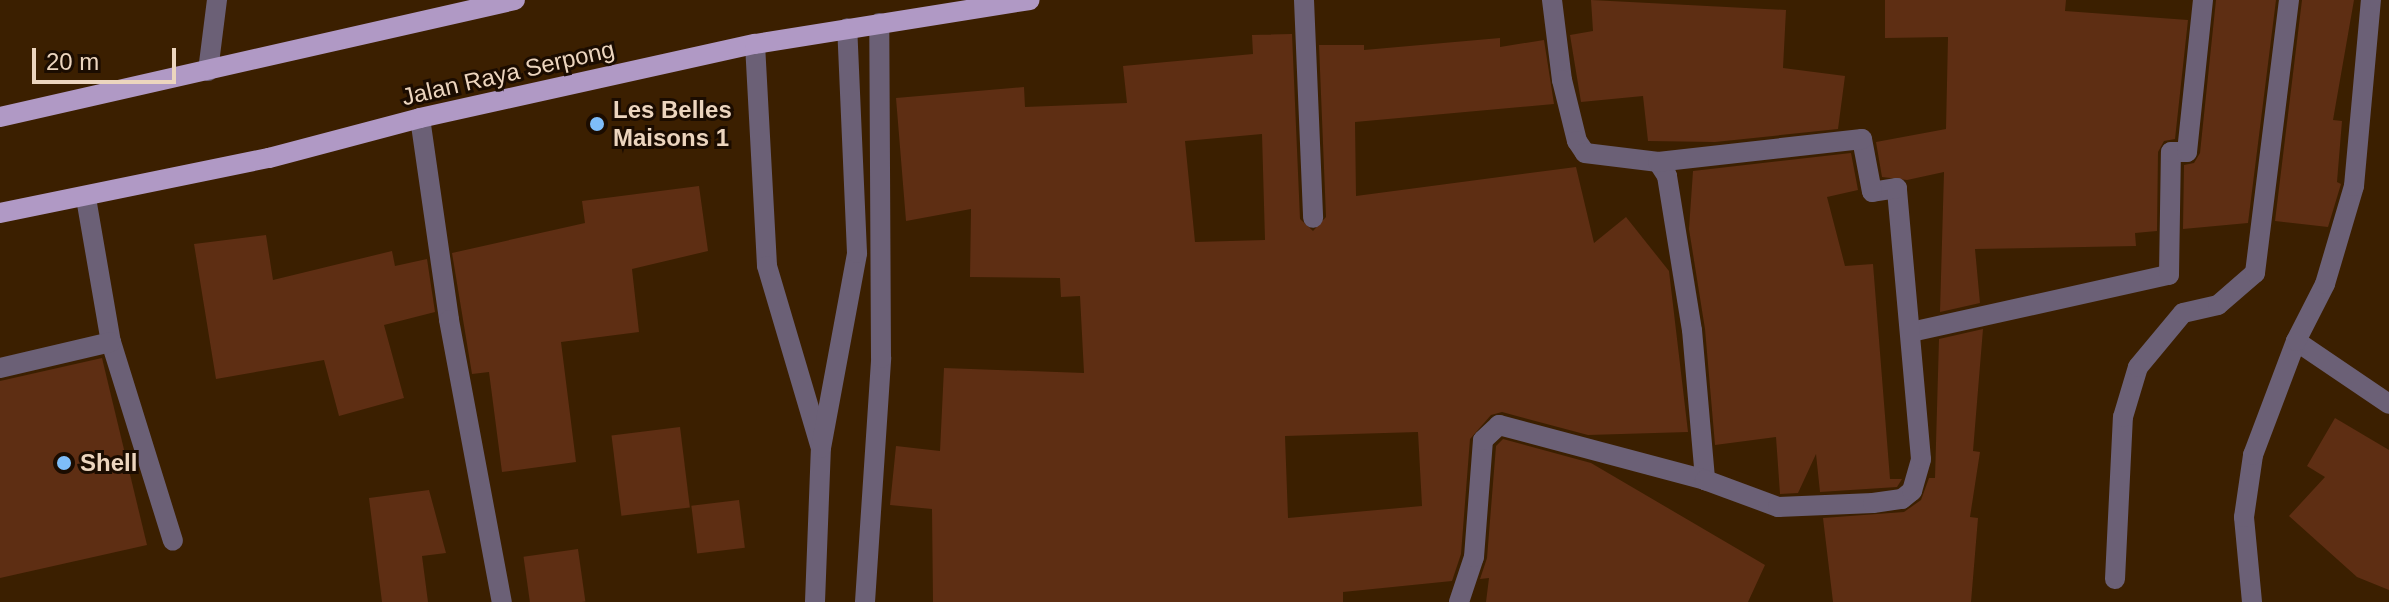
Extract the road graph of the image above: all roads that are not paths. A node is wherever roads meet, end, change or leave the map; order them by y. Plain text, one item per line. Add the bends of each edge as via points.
1 (217, 0) edge
2 (515, 0) edge
3 (1030, 0) edge
4 (1304, 0) edge
5 (1552, 0) edge
6 (2203, 0) edge
7 (2289, 0) edge
8 (2371, 0) edge
9 (879, 23) junction
10 (847, 28) junction
11 (755, 44) junction
12 (208, 71) junction
13 (0, 117) edge
14 (420, 118) junction
15 (1658, 162) junction
16 (86, 198) junction
17 (0, 213) edge
18 (1313, 218) dead end
19 (1911, 332) junction
20 (2296, 341) junction
21 (111, 342) junction
22 (0, 368) edge
23 (2389, 404) edge
24 (821, 448) junction
25 (1705, 480) junction
26 (173, 541) dead end
27 (2115, 579) dead end
28 (502, 602) edge
29 (815, 602) edge
30 (865, 602) edge
31 (1459, 602) edge
32 (2252, 602) edge

1 - 12 street
2 - 12 main road
3 - 9 main road, Jalan Raya Serpong
4 - 18 street
5 - 15 street via 1562,80 1577,141 1585,153
6 - 19 street via 2187,152 2171,152 2169,275
7 - 27 street via 2255,273 2218,305 2183,313 2138,367 2123,417
8 - 20 street via 2354,186 2325,284
9 - 10 main road, Jalan Raya Serpong
9 - 30 street via 881,358
10 - 11 main road, Jalan Raya Serpong
10 - 24 street via 857,253
11 - 14 main road, Jalan Raya Serpong
11 - 24 street via 767,266
12 - 13 main road
14 - 16 main road, Jalan Raya Serpong
14 - 28 street via 449,320
15 - 19 street via 1862,139 1872,192 1897,188
15 - 25 street via 1677,218
16 - 17 main road, Jalan Raya Serpong
16 - 21 street
19 - 25 street via 1921,459 1912,491 1902,499 1778,507
20 - 23 street
20 - 32 street via 2253,455 2244,517
21 - 22 street
21 - 26 street
24 - 29 street
25 - 31 street via 1499,425 1483,440 1474,557

